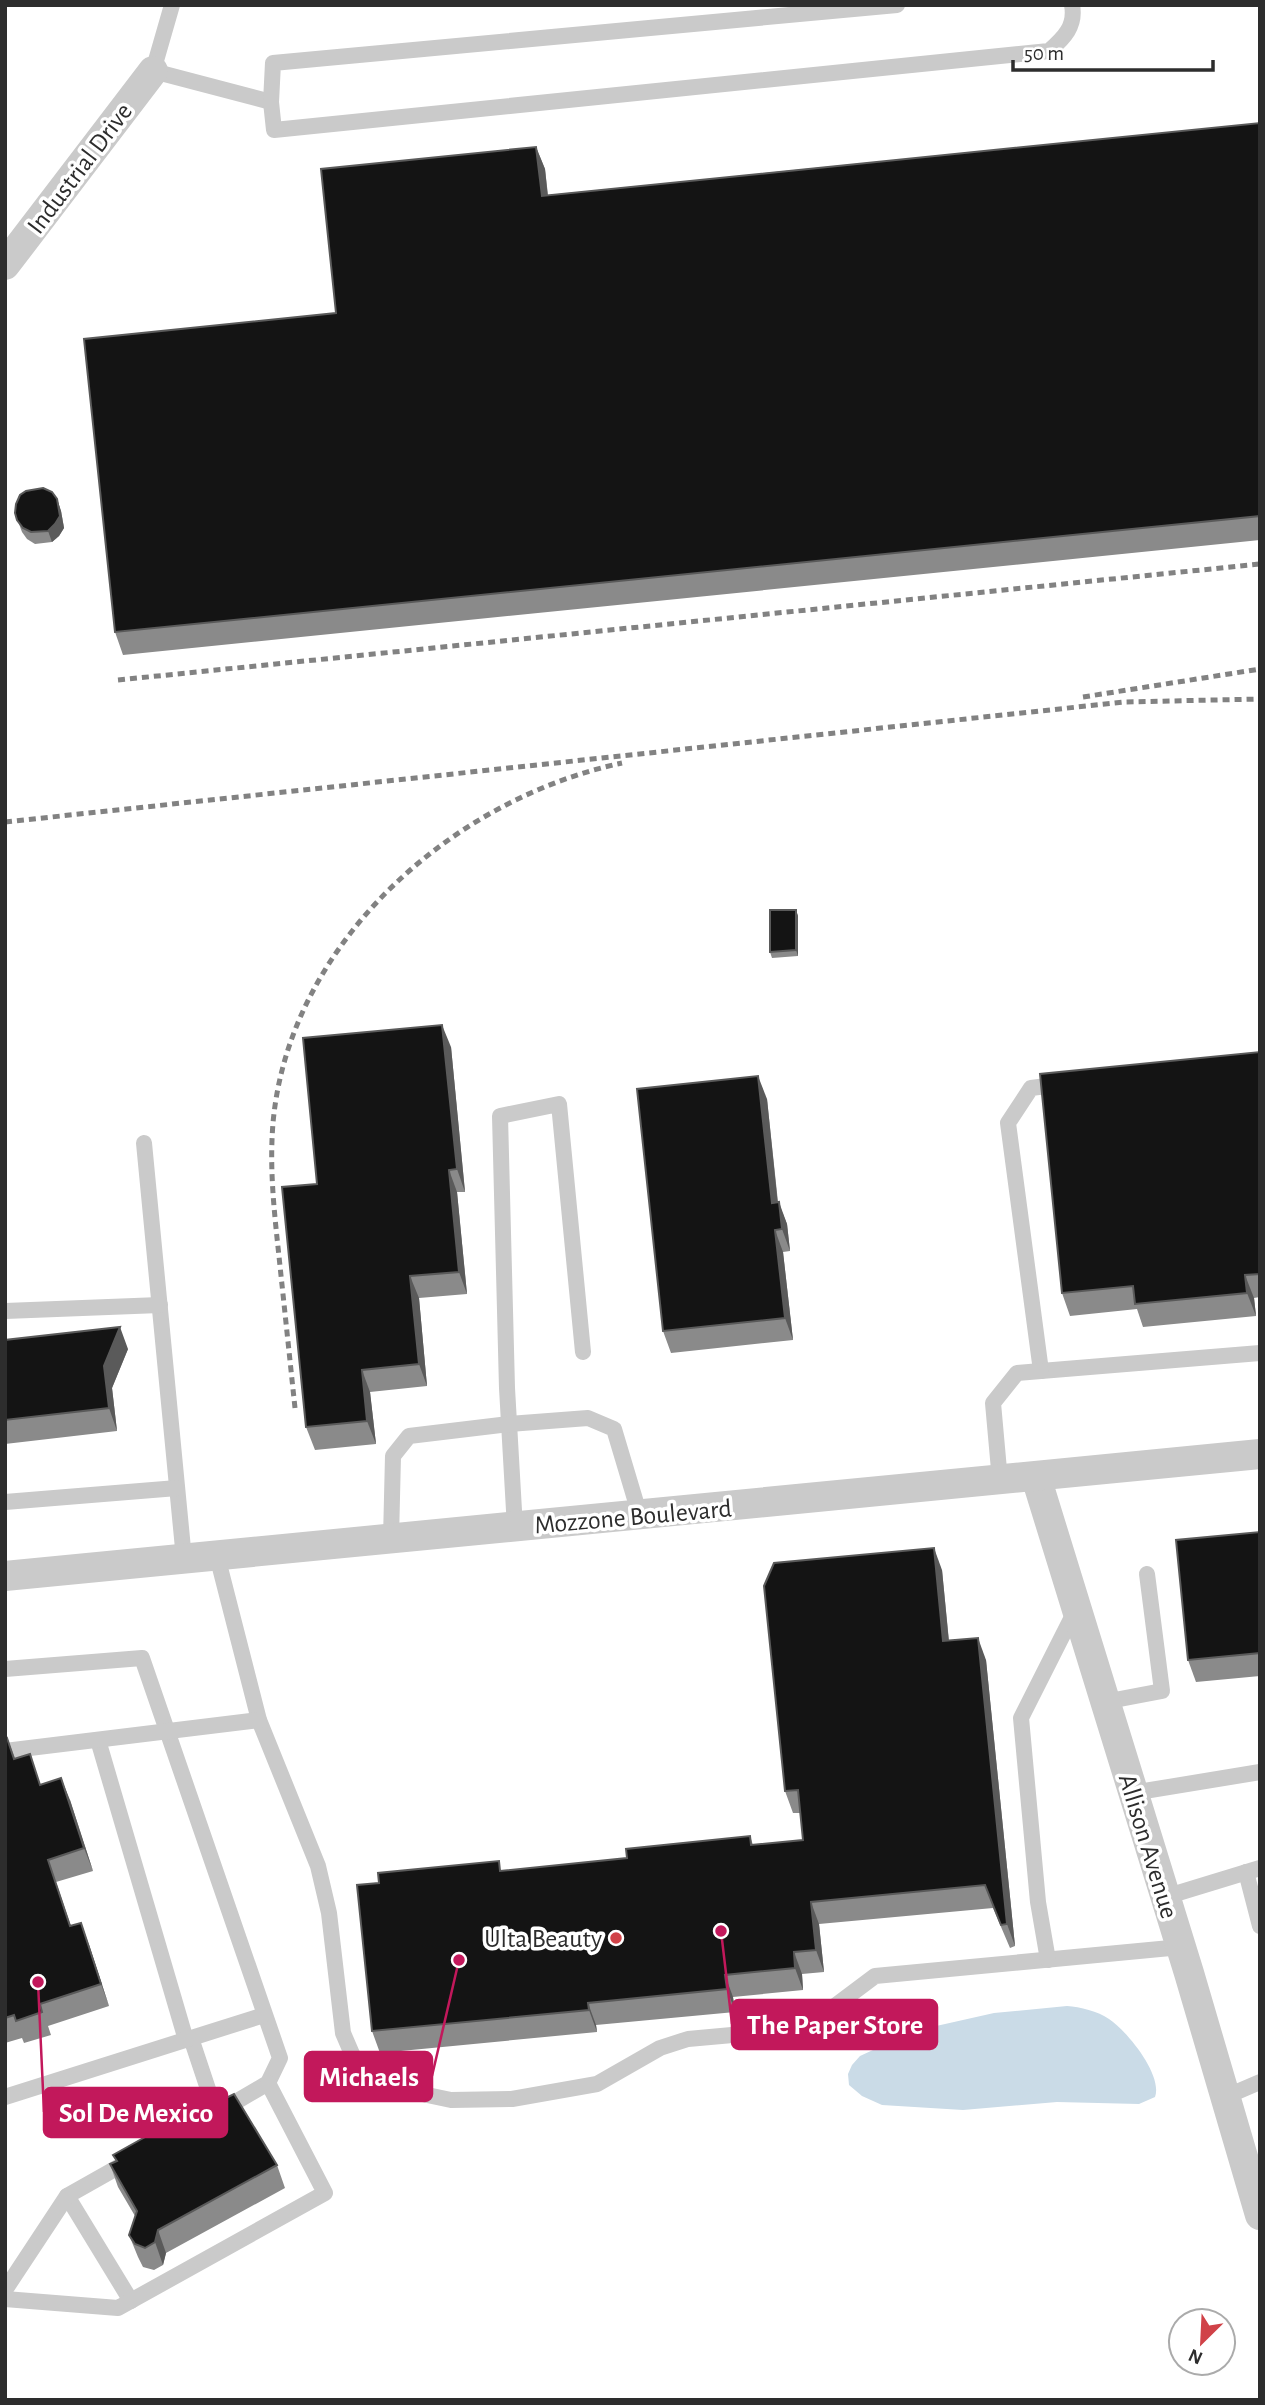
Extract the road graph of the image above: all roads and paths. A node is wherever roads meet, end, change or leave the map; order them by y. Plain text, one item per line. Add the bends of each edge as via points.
1 (172, 5) edge
2 (897, 5) edge
3 (1072, 5) edge
4 (153, 71) junction
5 (271, 102) junction
6 (5, 265) edge
7 (1085, 1082) edge
8 (144, 1143) dead end
9 (160, 1305) junction
10 (5, 1311) edge
11 (583, 1352) dead end
12 (1260, 1353) edge
13 (1041, 1371) junction
14 (509, 1424) junction
15 (1260, 1454) edge
16 (1036, 1477) junction
17 (1000, 1481) junction
18 (177, 1488) junction
19 (5, 1502) edge
20 (640, 1516) junction
21 (514, 1528) junction
22 (391, 1539) junction
23 (217, 1556) junction
24 (184, 1559) junction
25 (1147, 1574) dead end
26 (5, 1576) edge
27 (1076, 1609) junction
28 (5, 1669) edge
29 (1104, 1702) junction
30 (259, 1720) junction
31 (169, 1732) junction
32 (99, 1740) junction
33 (5, 1751) edge
34 (1260, 1772) edge
35 (1132, 1793) junction
36 (1253, 1870) edge
37 (1165, 1897) junction
38 (1260, 1926) edge
39 (1181, 1947) junction
40 (1048, 1960) junction
41 (264, 2015) junction
42 (188, 2039) junction
43 (1260, 2082) edge
44 (268, 2083) junction
45 (5, 2097) edge
46 (1225, 2097) junction
47 (147, 2151) edge
48 (67, 2196) junction
49 (1260, 2215) edge
50 (5, 2290) edge
51 (5, 2299) edge
52 (131, 2301) junction

1 - 4 lane
2 - 5 lane via 273,62
3 - 5 lane via 1074,17 1066,36 1049,51 274,130
4 - 5 lane
4 - 6 street, Industrial Drive
7 - 13 lane via 1031,1088 1008,1123
8 - 9 lane
9 - 10 lane
9 - 18 lane
11 - 14 lane via 559,1104 500,1116
12 - 13 lane
13 - 17 lane via 1017,1373 993,1403
14 - 20 lane via 588,1418 614,1429
14 - 21 lane
14 - 22 lane via 409,1436 393,1456
15 - 16 street, Mozzone Boulevard
16 - 17 street, Mozzone Boulevard
16 - 27 street, Allison Avenue
17 - 20 street, Mozzone Boulevard
18 - 19 lane
18 - 24 lane
20 - 21 street, Mozzone Boulevard
21 - 22 street, Mozzone Boulevard
22 - 23 street, Mozzone Boulevard
23 - 24 street, Mozzone Boulevard
23 - 30 lane
24 - 26 street, Mozzone Boulevard
25 - 29 lane via 1162,1691
27 - 29 street, Allison Avenue
27 - 40 lane via 1021,1718 1038,1902
28 - 31 lane via 142,1658
29 - 35 street, Allison Avenue
30 - 31 lane
30 - 40 lane via 318,1866 329,1913 343,2033 367,2072 413,2092 451,2100 512,2099 597,2084 660,2048 688,2039 810,2028 875,1976
31 - 32 lane
31 - 41 lane
32 - 33 lane
32 - 42 lane
34 - 35 lane
35 - 37 street, Allison Avenue
36 - 37 lane
36 - 38 lane
37 - 39 street, Allison Avenue
39 - 40 lane
39 - 46 street, Allison Avenue
41 - 42 lane
41 - 44 lane via 280,2058
42 - 44 lane via 211,2116
42 - 45 lane
43 - 46 lane
44 - 52 lane via 325,2193
46 - 49 street, Allison Avenue
47 - 48 lane
48 - 50 lane
48 - 52 lane
51 - 52 lane via 118,2308

